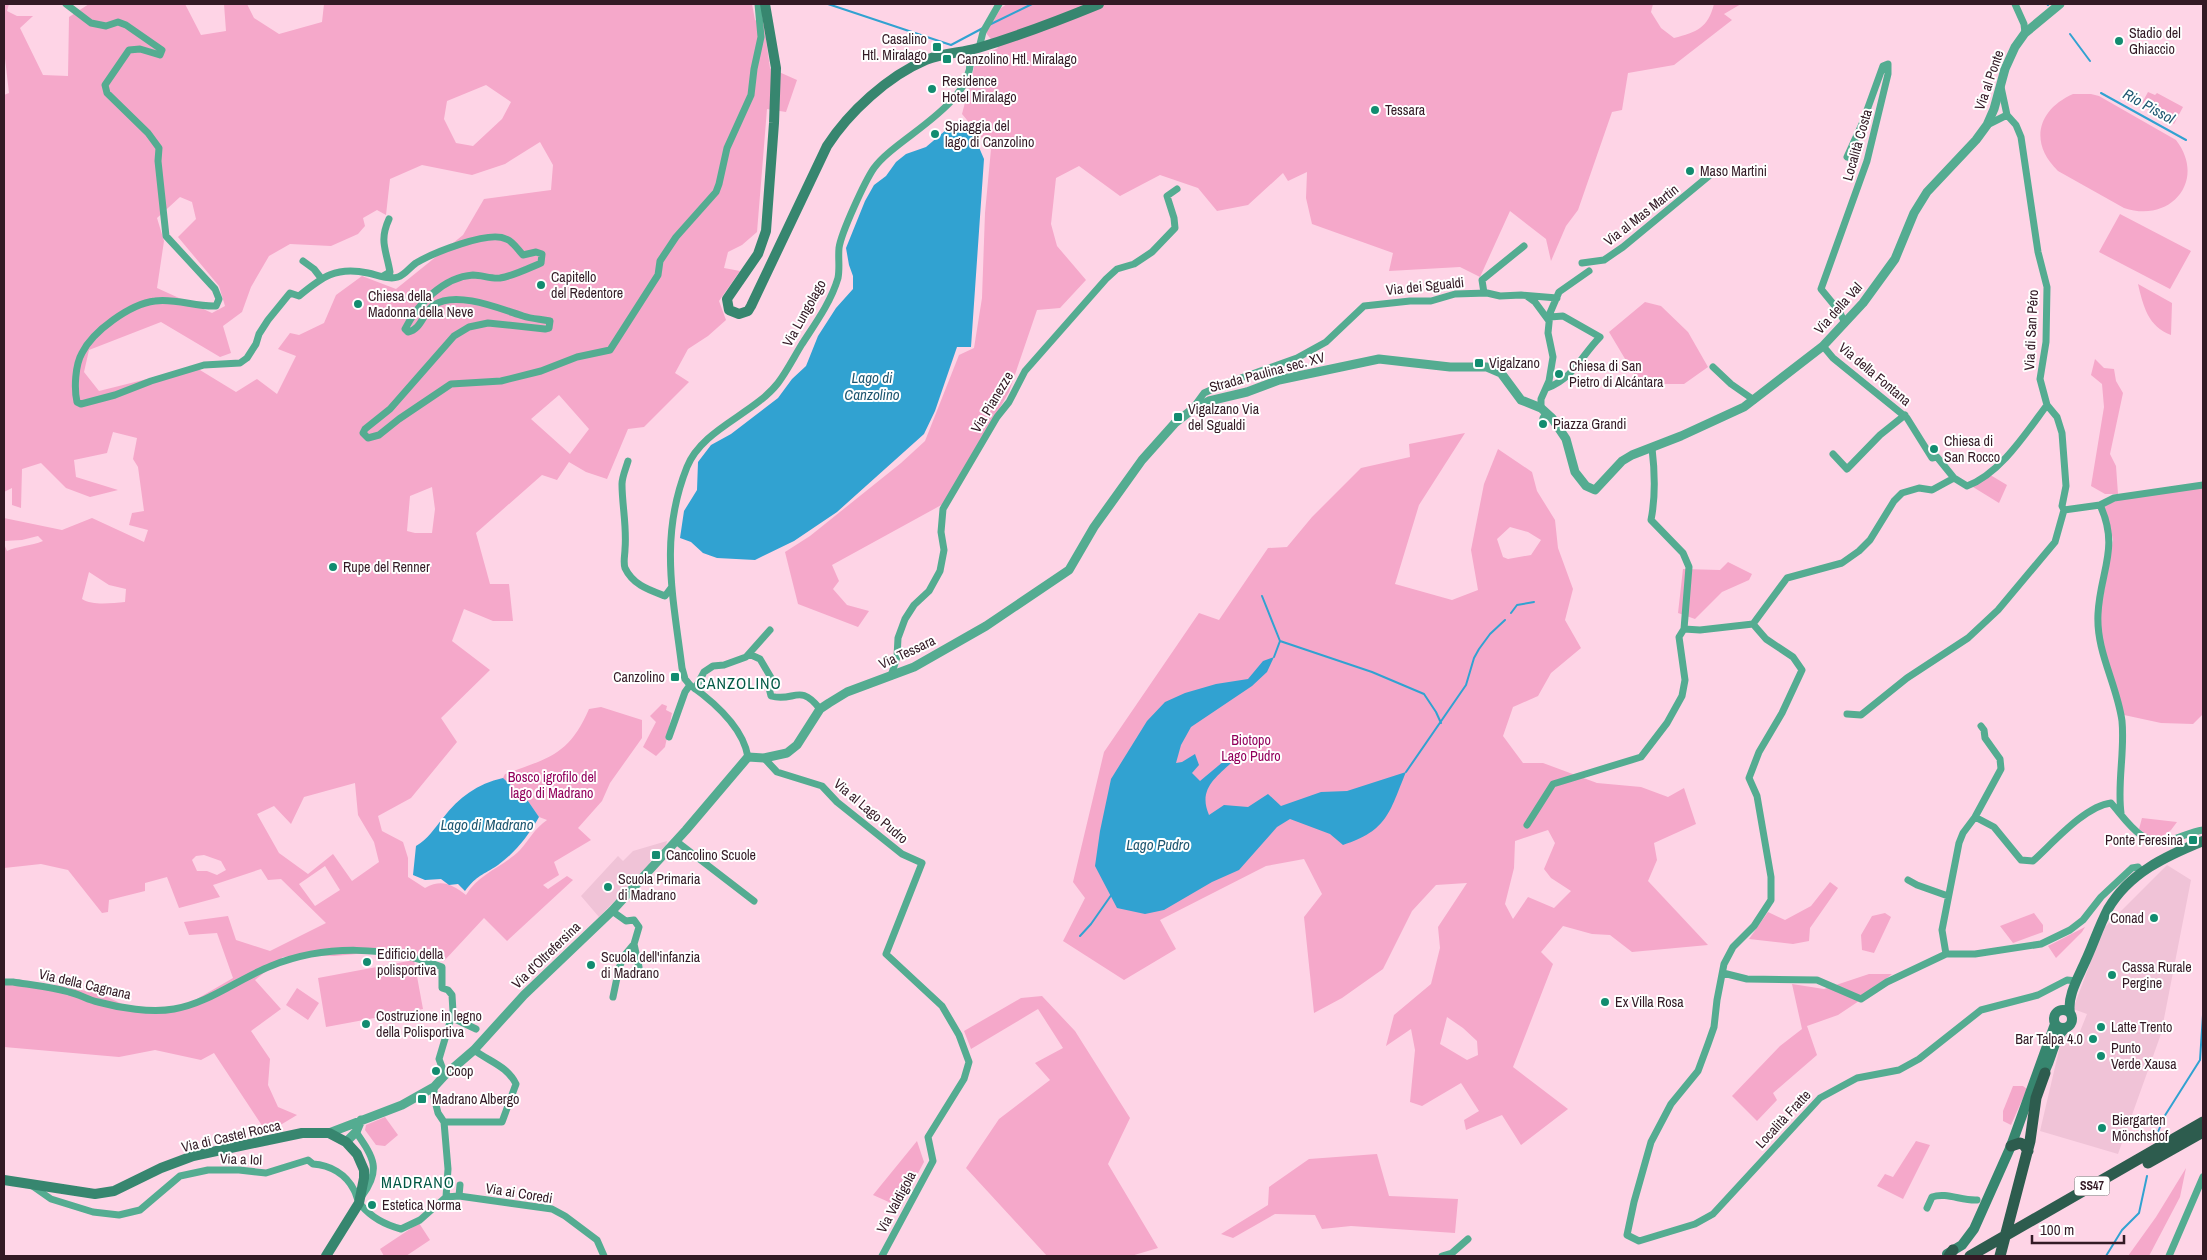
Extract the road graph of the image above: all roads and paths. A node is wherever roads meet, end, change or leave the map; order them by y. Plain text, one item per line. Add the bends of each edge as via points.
1 (66, 4) edge
2 (758, 4) edge
3 (765, 4) edge
4 (999, 4) edge
5 (1099, 4) edge
6 (2016, 4) edge
7 (2060, 4) edge
8 (2026, 33) junction
9 (974, 49) junction
10 (2001, 87) junction
11 (1994, 109) junction
12 (2007, 112) junction
13 (1987, 125) junction
14 (1847, 157) dead end
15 (1710, 176) dead end
16 (1177, 189) dead end
17 (389, 218) dead end
18 (1524, 246) dead end
19 (303, 261) dead end
20 (1582, 263) dead end
21 (1589, 271) dead end
22 (382, 276) junction
23 (321, 278) junction
24 (1484, 293) junction
25 (1527, 296) junction
26 (1557, 298) junction
27 (1550, 319) junction
28 (1844, 323) junction
29 (1823, 346) junction
30 (1713, 367) dead end
31 (1547, 388) junction
32 (1754, 400) junction
33 (2047, 405) junction
34 (1193, 409) junction
35 (1543, 410) junction
36 (1905, 415) junction
37 (1542, 426) dead end
38 (1652, 448) junction
39 (1833, 454) dead end
40 (628, 461) dead end
41 (1954, 478) junction
42 (2203, 485) edge
43 (2100, 505) junction
44 (2064, 510) junction
45 (1069, 570) joint
46 (671, 588) junction
47 (1753, 624) junction
48 (1684, 629) junction
49 (770, 630) dead end
50 (749, 654) junction
51 (891, 676) junction
52 (693, 687) junction
53 (820, 709) junction
54 (1847, 714) dead end
55 (1981, 726) dead end
56 (669, 737) dead end
57 (748, 758) junction
58 (764, 758) junction
59 (2121, 814) junction
60 (1975, 817) junction
61 (1527, 825) dead end
62 (2203, 830) edge
63 (676, 841) junction
64 (2203, 841) edge
65 (2142, 872) junction
66 (1908, 880) dead end
67 (1948, 896) junction
68 (754, 902) dead end
69 (612, 911) junction
70 (634, 944) junction
71 (1946, 954) junction
72 (639, 967) dead end
73 (1722, 973) junction
74 (4, 982) edge
75 (2075, 986) junction
76 (613, 997) dead end
77 (453, 1012) junction
78 (2058, 1012) junction
79 (2070, 1013) junction
80 (2060, 1026) junction
81 (476, 1029) dead end
82 (474, 1050) junction
83 (2045, 1073) junction
84 (445, 1075) junction
85 (434, 1087) junction
86 (2031, 1095) junction
87 (361, 1120) junction
88 (444, 1122) junction
89 (2203, 1122) edge
90 (356, 1132) junction
91 (2203, 1132) edge
92 (329, 1134) junction
93 (346, 1142) junction
94 (2011, 1146) junction
95 (2028, 1152) junction
96 (933, 1161) joint
97 (2203, 1177) edge
98 (4, 1180) edge
99 (30, 1184) junction
100 (460, 1185) dead end
101 (459, 1196) junction
102 (446, 1197) junction
103 (1977, 1200) dead end
104 (360, 1201) junction
105 (1927, 1208) dead end
106 (1468, 1239) dead end
107 (1949, 1254) edge
108 (1979, 1255) edge
109 (326, 1256) edge
110 (604, 1256) edge
111 (882, 1256) edge
112 (1442, 1256) edge
113 (2000, 1256) edge
114 (2169, 1256) edge

1 - 23 street via 91,23 106,26 118,22 126,25 162,50 160,55 140,49 129,50 105,85 107,94 159,148 166,236 215,289 219,299 216,306 154,300 109,321 82,352 77,402 84,404 115,396 204,365 240,363 247,358 268,320 290,293 299,296
2 - 22 street via 761,37 751,95 728,148 716,192 660,261 658,275 610,350 501,381 451,384 379,435 368,438 365,430 390,409 454,336 469,327 488,323 545,329 551,323 475,300 447,301 434,305 417,328 408,332 405,329 434,291 455,280 472,275 500,278 541,263 542,254 523,255 504,238 481,237 430,256 401,276
3 - 9 main road via 776,68 766,231 758,254 727,299 729,310 739,314 751,306 839,127 886,84 925,60
4 - 9 street, Via Lungolago
5 - 9 main road
6 - 8 street
7 - 8 street, Via al Ponte
8 - 10 street, Via al Ponte via 2015,47
9 - 46 street, Via Lungolago via 966,78 954,100 874,168 839,246 838,276 832,294 777,384 706,440 693,455 687,466 670,535
10 - 11 street, Via al Ponte
10 - 12 street, Via di San Péro
11 - 12 street
11 - 13 street, Via al Ponte
12 - 13 street
12 - 33 street, Via di San Péro via 2021,137 2038,252 2047,287 2046,342 2040,379
13 - 28 street, Via della Val via 1927,192 1914,213 1895,259
14 - 28 street, Località Costa via 1883,66 1888,64 1867,161 1821,289 1839,311
15 - 20 street, Via al Mas Martin via 1604,260
16 - 51 street, Via Pianezze via 1167,196 1175,228 1152,252 1134,264 1116,269 1025,372 960,478 943,509 941,532 944,550 940,571 929,591 905,619
17 - 22 street via 383,243 390,272
18 - 24 street, Via dei Sgualdi via 1482,280
19 - 23 street
21 - 26 street via 1564,288
22 - 23 street via 344,272
24 - 25 street, Via dei Sgualdi
24 - 34 street, Via dei Sgualdi via 1364,306 1326,342 1297,358 1204,393
25 - 26 street, Via dei Sgualdi
25 - 27 street
26 - 27 street
27 - 31 street via 1548,333 1553,357
27 - 31 street via 1563,316 1600,337 1568,377
28 - 29 street, Via della Val
29 - 32 street, Via della Val
29 - 36 street, Via della Fontana via 1833,358
30 - 32 street
31 - 35 street via 1543,393
32 - 38 street, Via della Val
33 - 41 street, Via della Fontana via 2012,453 1975,483 1966,486
33 - 44 street, Via di San Péro via 2057,417 2062,433 2066,486
34 - 35 street, Strada Paulina sec. XV via 1279,380 1380,360 1487,368 1501,373 1521,400
34 - 45 street, Strada Paulina sec. XV via 1175,423 1142,460 1094,526
35 - 37 street
35 - 38 street, Strada Paulina sec. XV via 1566,439 1575,472 1586,486 1595,490 1622,461
36 - 39 street via 1847,469
36 - 41 street, Via della Fontana via 1932,458 1940,460
38 - 48 street via 1656,481 1651,520 1683,554 1690,567
40 - 46 street via 622,482 626,569 636,583 665,596
41 - 47 street via 1932,490 1919,488 1902,493 1859,551 1842,563 1787,578
42 - 43 street via 2114,498
43 - 44 street
43 - 59 street via 2108,522 2110,542 2098,614 2100,650 2116,692 2122,724
44 - 54 street, Via di San Péro via 2055,542 1998,610 1968,638 1907,678 1862,715
45 - 51 street, Via Tessara via 986,626 914,667
46 - 52 street, Via Lungolago via 682,668 685,679
47 - 48 street
47 - 73 street via 1766,639 1793,657 1802,670 1749,778 1757,796 1771,877 1771,900 1754,926 1733,947
48 - 61 street via 1679,637 1685,680 1682,696 1641,757 1553,784
49 - 50 street
50 - 52 street via 724,665 713,666
50 - 53 street via 760,659 773,681 768,684 771,696 805,695
51 - 53 street, Via Tessara via 847,692
52 - 56 street via 685,692
52 - 57 street via 736,728
53 - 58 street, Via Tessara via 797,745 787,753
55 - 60 street via 1985,738 2000,759 2001,769
57 - 58 street, Via Tessara
57 - 63 street, Via d'Oltrefersina
58 - 96 street, Via al Lago Pudro via 777,772 822,786 836,802 902,854 922,863 886,954 942,1006 959,1035 969,1062 964,1079 928,1138
59 - 60 street via 2111,803 2101,804 2033,861 2021,860 1994,827
59 - 62 street via 2140,836 2154,841
60 - 67 street via 1963,833
63 - 68 street
63 - 69 street, Via d'Oltrefersina
64 - 65 main road via 2164,858
65 - 71 street via 2138,867 2132,868 2083,920 2041,944 1975,954
65 - 75 main road via 2126,886 2109,909
66 - 67 street
67 - 71 street via 1942,930
69 - 70 street via 626,921 634,920 639,924
69 - 82 street, Via d'Oltrefersina via 524,995
70 - 72 street
70 - 76 street via 619,968
71 - 73 street via 1887,982 1861,999 1817,980 1747,978
73 - 75 street, Località Fratte via 1714,1027 1698,1071 1671,1104 1651,1142 1627,1235 1639,1241 1695,1224 1713,1214 1820,1098 1856,1078 1899,1070 1919,1059 1981,1010 2038,995 2067,980 2072,979
74 - 77 street, Via della Cagnana via 71,992 98,1002 148,1010 174,1009 213,995 271,965 323,951 374,950 442,967 442,988 452,995
75 - 78 main road
75 - 79 main road
77 - 81 street via 457,1020
77 - 84 street via 439,1059
78 - 79 main road
78 - 80 main road via 2054,1016
79 - 80 main road via 2072,1022
80 - 83 main road
80 - 86 main road
82 - 84 street, Via d'Oltrefersina
82 - 88 street via 505,1068 516,1084 502,1122
83 - 86 main road
83 - 95 highway via 2036,1098
84 - 85 street, Via d'Oltrefersina
85 - 87 street, Via d'Oltrefersina via 402,1105
85 - 88 street via 438,1113
86 - 94 main road
87 - 90 street
87 - 92 street, Via d'Oltrefersina
88 - 102 street via 448,1169
89 - 108 highway, SS47
90 - 93 street
90 - 104 street, Via di Castel Rocca via 372,1155 374,1164 370,1186
91 - 108 highway, SS47
92 - 93 main road, Via di Castel Rocca
92 - 99 main road, Via di Castel Rocca via 302,1133 193,1156 114,1191 95,1194
93 - 104 main road, Via di Castel Rocca via 357,1154 364,1170
94 - 95 highway via 2020,1143
94 - 107 main road via 1974,1229 1962,1245
95 - 113 highway
96 - 111 street, Via Valdigola
97 - 114 street
98 - 99 main road, Via di Castel Rocca
99 - 104 street, Via a Iol via 51,1199 93,1212 119,1215 140,1210 180,1176 208,1170 266,1172 308,1160 313,1164 325,1164 341,1174
100 - 101 street
101 - 102 street, Via ai Coredi
101 - 110 street, Via ai Coredi via 552,1209 597,1240
102 - 104 street via 420,1220 401,1229 379,1220
103 - 105 street via 1967,1201 1940,1194 1932,1197
104 - 109 main road, Via di Castel Rocca
106 - 112 street via 1452,1253

